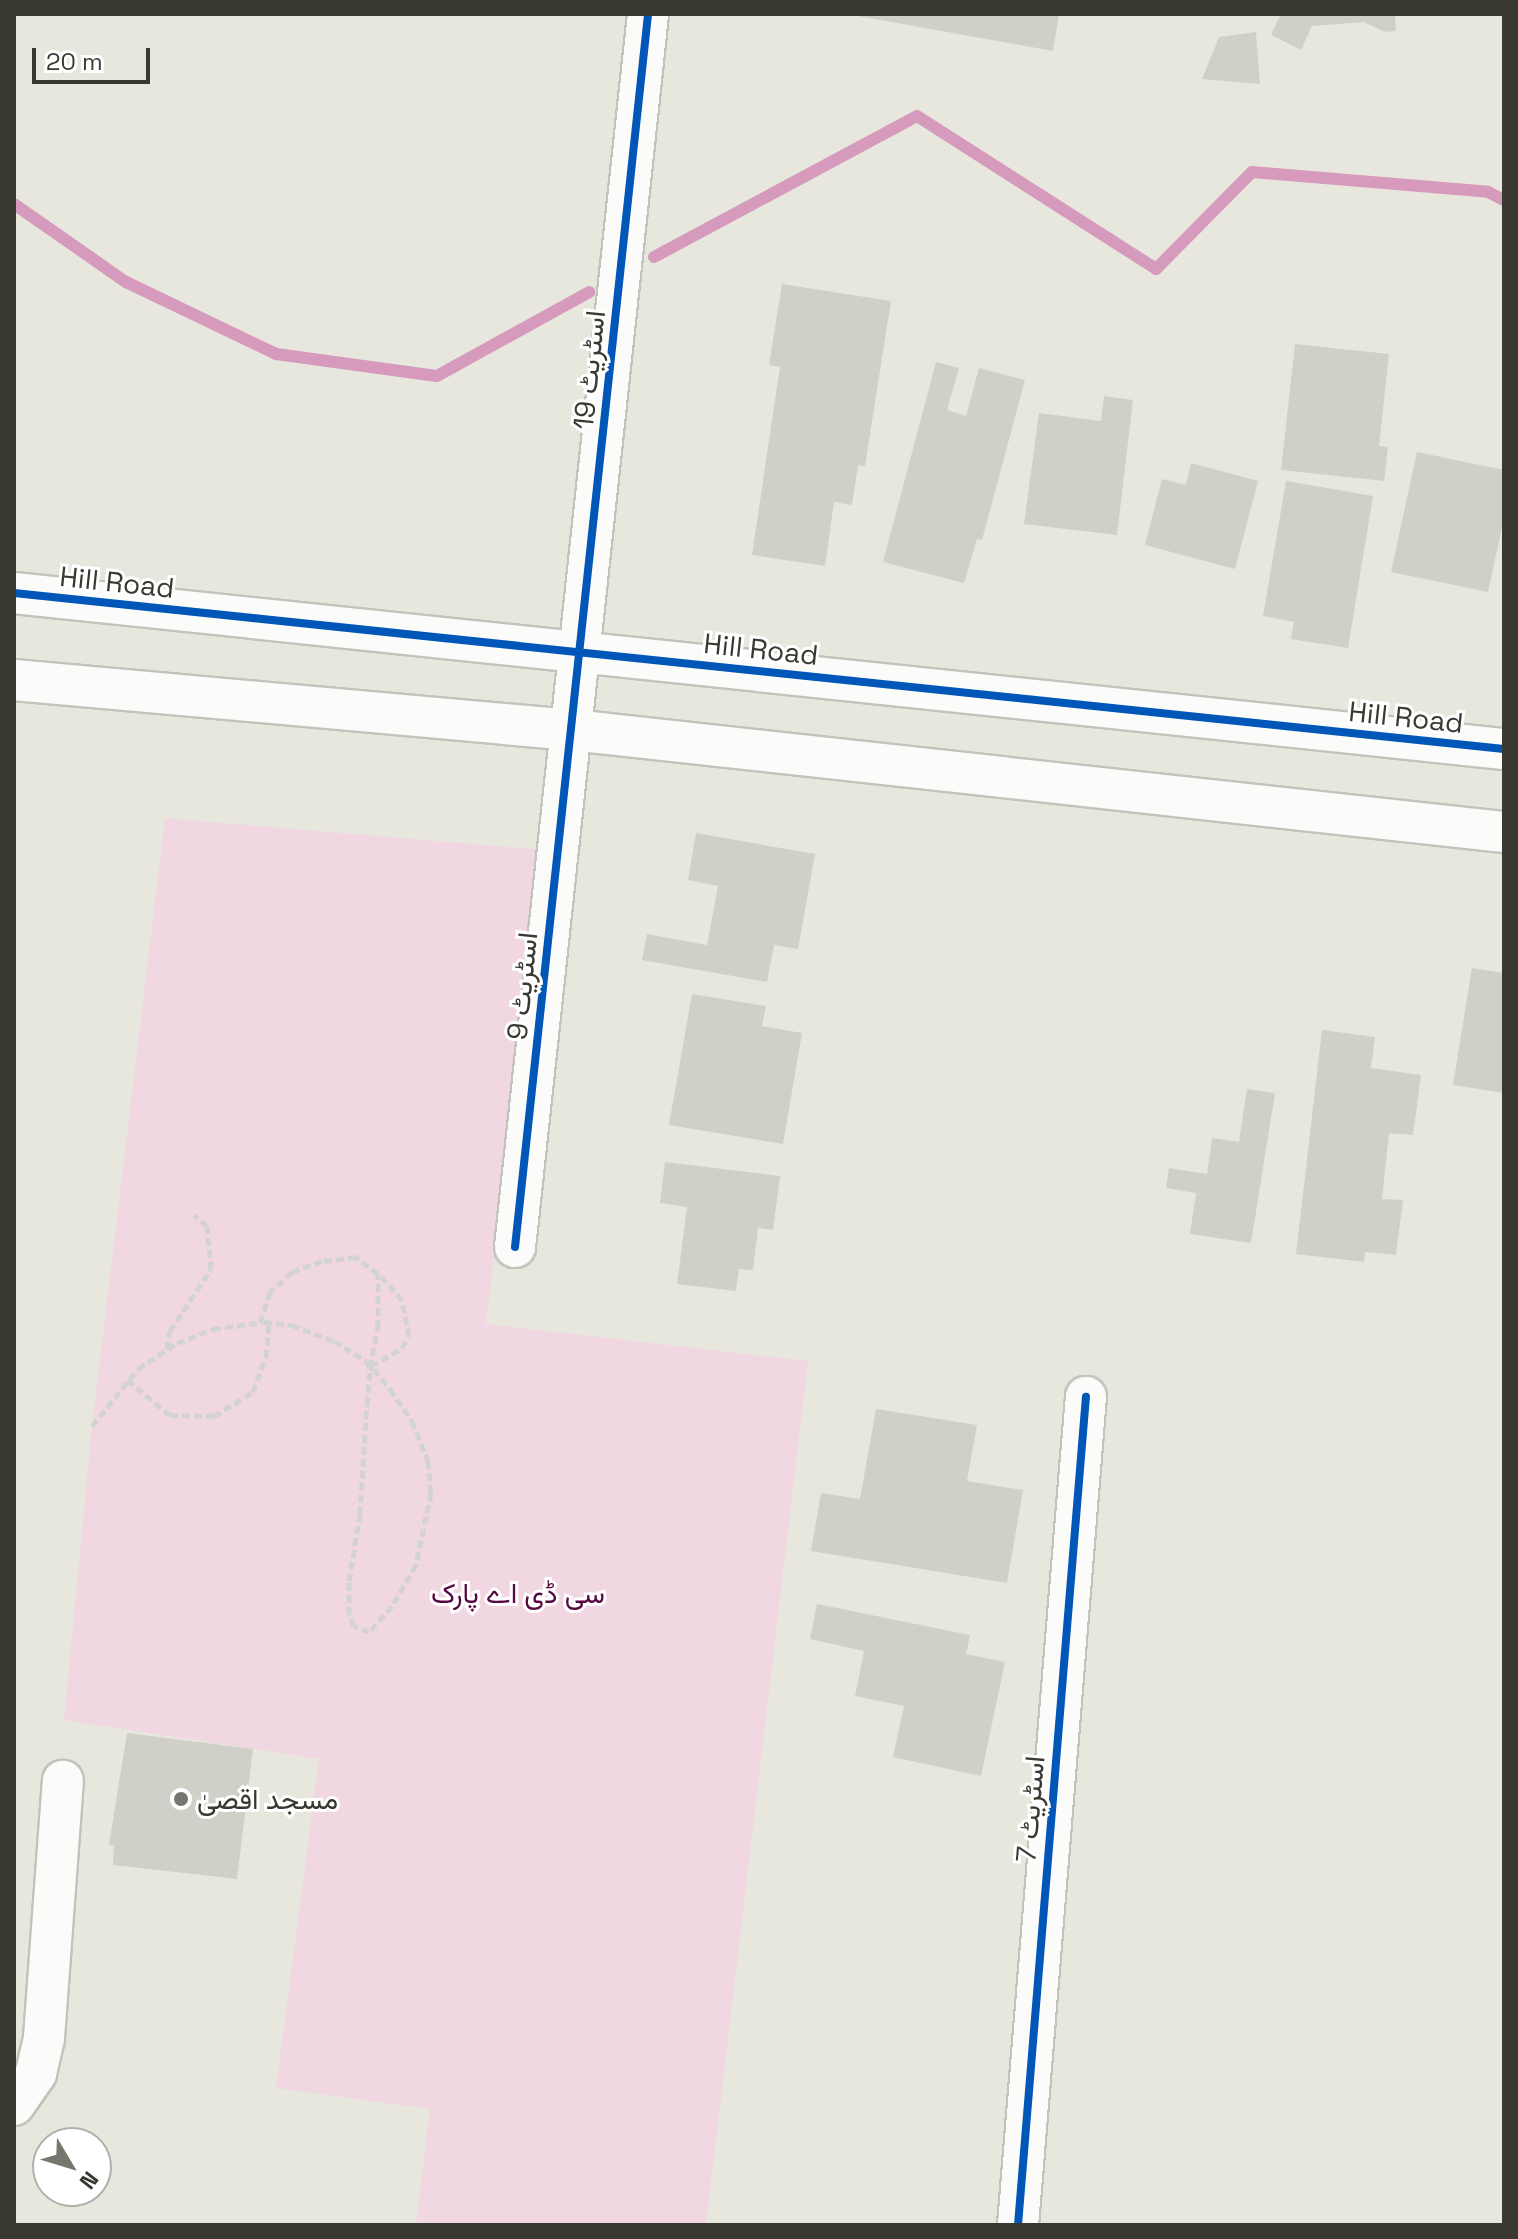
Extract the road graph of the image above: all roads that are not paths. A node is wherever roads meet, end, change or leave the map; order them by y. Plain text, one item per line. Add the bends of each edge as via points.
1 (648, 14) edge
2 (14, 593) edge
3 (582, 652) junction
4 (14, 680) edge
5 (572, 730) junction
6 (1504, 749) edge
7 (1504, 832) edge
8 (515, 1247) dead end
9 (1086, 1397) dead end
10 (63, 1781) dead end
11 (14, 2105) edge
12 (1018, 2225) edge

1 - 3 street, اسٹریٹ 19
2 - 3 street, Hill Road
3 - 5 street, اسٹریٹ 19
3 - 6 street, Hill Road
4 - 5 street
5 - 7 street
5 - 8 street, اسٹریٹ 9
9 - 12 street, اسٹریٹ 7
10 - 11 street via 44,2038 36,2073

